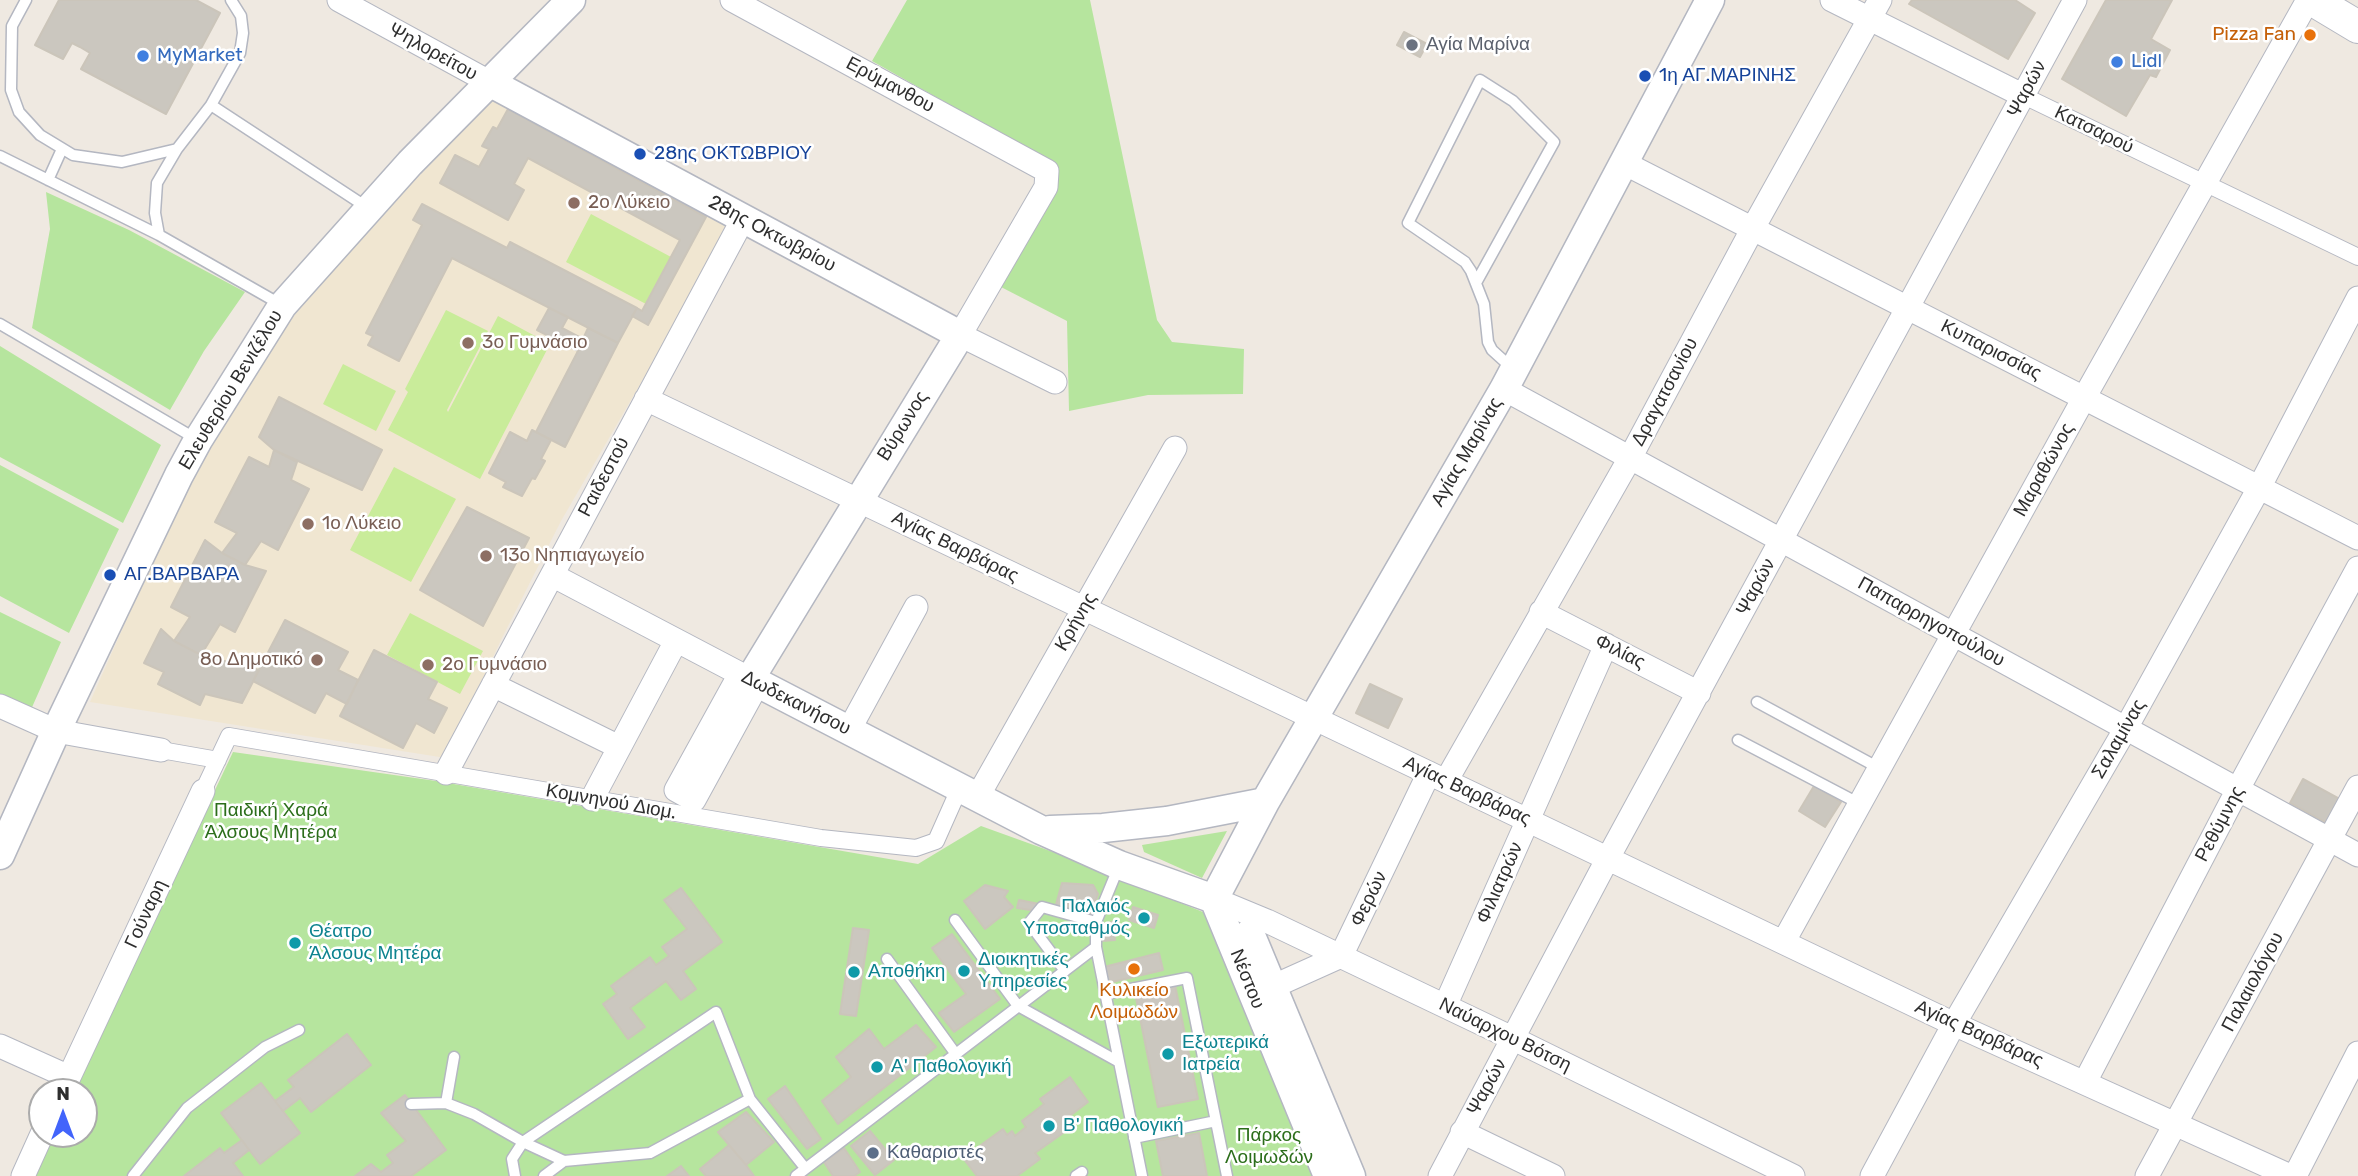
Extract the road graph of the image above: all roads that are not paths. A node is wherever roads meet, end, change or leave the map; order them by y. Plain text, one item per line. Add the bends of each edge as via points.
1 (26, 0) edge
2 (233, 0) edge
3 (339, 0) edge
4 (732, 0) edge
5 (1710, 0) edge
6 (1832, 0) edge
7 (2075, 0) edge
8 (2310, 0) edge
9 (564, 3) edge
10 (1875, 9) edge
11 (2358, 27) edge
12 (491, 83) junction
13 (2024, 96) junction
14 (211, 105) junction
15 (62, 149) junction
16 (177, 149) junction
17 (0, 156) edge
18 (1624, 163) junction
19 (1047, 171) joint
20 (48, 180) junction
21 (2204, 183) junction
22 (368, 208) junction
23 (743, 219) junction
24 (1753, 228) junction
25 (159, 235) junction
26 (2358, 257) edge
27 (1477, 281) junction
28 (2358, 299) edge
29 (282, 306) junction
30 (1907, 307) junction
31 (0, 324) edge
32 (960, 335) junction
33 (1509, 379) junction
34 (1055, 382) dead end
35 (2084, 398) junction
36 (646, 399) junction
37 (198, 440) junction
38 (1175, 448) dead end
39 (1630, 458) junction
40 (2259, 488) junction
41 (857, 500) junction
42 (2358, 538) edge
43 (1781, 540) junction
44 (2358, 568) edge
45 (552, 575) junction
46 (916, 607) dead end
47 (1084, 608) junction
48 (1541, 612) junction
49 (1953, 634) junction
50 (676, 641) junction
51 (1606, 645) junction
52 (749, 679) junction
53 (493, 685) junction
54 (1699, 693) junction
55 (1757, 702) dead end
56 (0, 706) edge
57 (1312, 718) junction
58 (2126, 728) junction
59 (849, 730) junction
60 (56, 731) junction
61 (229, 736) joint
62 (1738, 740) dead end
63 (619, 747) junction
64 (161, 750) joint
65 (218, 760) junction
66 (1879, 768) junction
67 (446, 773) junction
68 (1437, 777) junction
69 (2358, 788) edge
70 (2238, 789) junction
71 (203, 791) joint
72 (969, 792) junction
73 (592, 799) junction
74 (1265, 802) junction
75 (681, 804) junction
76 (1860, 804) junction
77 (1528, 820) junction
78 (1041, 830) junction
79 (2330, 839) junction
80 (3, 842) edge
81 (2358, 855) edge
82 (1608, 858) junction
83 (1119, 865) junction
84 (1227, 904) junction
85 (955, 920) dead end
86 (1096, 922) junction
87 (1784, 941) junction
88 (1096, 947) junction
89 (1341, 956) junction
90 (887, 960) dead end
91 (1065, 971) junction
92 (1272, 987) junction
93 (1105, 994) junction
94 (1018, 1006) junction
95 (1445, 1006) junction
96 (1954, 1024) junction
97 (299, 1030) dead end
98 (1514, 1039) junction
99 (0, 1046) edge
100 (955, 1053) junction
101 (2358, 1054) edge
102 (454, 1057) dead end
103 (1119, 1062) junction
104 (56, 1078) edge
105 (69, 1078) edge
106 (2085, 1082) junction
107 (750, 1099) junction
108 (446, 1103) junction
109 (411, 1104) dead end
110 (1216, 1121) junction
111 (2176, 1124) junction
112 (1462, 1132) junction
113 (1134, 1138) junction
114 (523, 1142) junction
115 (36, 1148) edge
116 (564, 1161) junction
117 (805, 1168) junction
118 (23, 1176) edge
119 (132, 1176) edge
120 (515, 1176) edge
121 (544, 1176) edge
122 (796, 1176) edge
123 (1142, 1176) edge
124 (1227, 1176) edge
125 (1328, 1176) edge
126 (1351, 1176) edge
127 (1440, 1176) edge
128 (1553, 1176) edge
129 (1793, 1176) edge
130 (1872, 1176) edge
131 (2147, 1176) edge
132 (2292, 1176) edge

1 - 15 lane via 12,26 11,90 19,112 40,135
2 - 14 lane via 241,16 240,53
3 - 12 street, Ψηλορείτου
4 - 19 street, Ερύμανθου
5 - 18 street, Αγίας Μαρίνας
6 - 10 street, Κατσαρού
7 - 13 street, Ψαρών
8 - 11 main road
8 - 21 street, Μαραθώνος
9 - 12 street, Ελευθερίου Βενιζέλου
10 - 13 street, Κατσαρού
10 - 24 street, Δραγατσανίου
12 - 22 street, Ελευθερίου Βενιζέλου
12 - 23 street, 28ης Οκτωβρίου
13 - 21 street, Κατσαρού
13 - 30 street, Ψαρών
14 - 16 lane
14 - 22 lane
15 - 16 lane via 73,155 122,162
15 - 20 lane
16 - 25 lane via 157,183
17 - 20 lane
18 - 24 street, Κυπαρισσίας
18 - 33 street, Αγίας Μαρίνας
19 - 32 street, Βύρωνος via 1046,187
20 - 25 lane
21 - 26 street, Κατσαρού
21 - 35 street, Μαραθώνος
22 - 29 street, Ελευθερίου Βενιζέλου
23 - 32 street, 28ης Οκτωβρίου
23 - 36 street, Ραιδεστού
24 - 30 street, Κυπαρισσίας
24 - 39 street, Δραγατσανίου
25 - 29 lane
27 - 27 lane via 1465,262 1408,223 1480,80 1519,107 1554,142
27 - 33 lane via 1489,342
28 - 40 street, Σαλαμίνας
29 - 37 street, Ελευθερίου Βενιζέλου
30 - 35 street, Κυπαρισσίας
30 - 43 street, Ψαρών
31 - 37 lane
32 - 34 street, 28ης Οκτωβρίου
32 - 41 street, Βύρωνος
33 - 39 street, Παπαρρηγοπούλου
33 - 57 street, Αγίας Μαρίνας
35 - 40 street, Κυπαρισσίας
35 - 49 street, Μαραθώνος
36 - 41 street, Αγίας Βαρβάρας
36 - 45 street, Ραιδεστού
37 - 60 street, Ελευθερίου Βενιζέλου
38 - 47 street, Κρήνης
39 - 43 street, Παπαρρηγοπούλου
39 - 48 street, Δραγατσανίου
40 - 42 street, Κυπαρισσίας
40 - 58 street, Σαλαμίνας
41 - 47 street, Αγίας Βαρβάρας
41 - 52 street, Βύρωνος
43 - 49 street, Παπαρρηγοπούλου
43 - 54 street, Ψαρών
44 - 70 street, Ρεθύμνης
45 - 50 street, Δωδεκανήσου
45 - 53 street, Ραιδεστού
46 - 59 street
47 - 57 street, Αγίας Βαρβάρας
47 - 72 street, Κρήνης
48 - 51 street, Φιλίας
48 - 68 street, Δραγατσανίου
49 - 58 street, Παπαρρηγοπούλου
49 - 66 street, Μαραθώνος
50 - 52 street, Δωδεκανήσου
50 - 63 street
51 - 54 street, Φιλίας
51 - 77 street, Φιλιατρών
52 - 59 street, Δωδεκανήσου
52 - 75 street, Βύρωνος via 694,800
53 - 63 street
53 - 67 street, Ραιδεστού
54 - 82 street, Ψαρών
55 - 66 lane
56 - 60 street
57 - 68 street, Αγίας Βαρβάρας
57 - 74 street, Αγίας Μαρίνας
58 - 70 street, Παπαρρηγοπούλου
58 - 96 street, Σαλαμίνας
59 - 72 street, Δωδεκανήσου
60 - 64 street
60 - 80 street, Ελευθερίου Βενιζέλου
61 - 65 street, Γούναρη
61 - 67 street, Κομνηνού Διομ.
62 - 76 lane
63 - 73 street
64 - 65 street
65 - 71 street, Γούναρη
66 - 76 street, Μαραθώνος
67 - 73 street, Κομνηνού Διομ.
68 - 77 street, Αγίας Βαρβάρας
68 - 89 street, Φερών
69 - 79 street, Παλαιολόγου
70 - 79 street, Παπαρρηγοπούλου
70 - 106 street, Ρεθύμνης
71 - 105 street, Γούναρη
72 - 75 street, Κομνηνού Διομ. via 936,841 916,848 821,838
72 - 78 street, Δωδεκανήσου
73 - 75 street, Κομνηνού Διομ.
74 - 78 street via 1167,821
74 - 84 street, Αγίας Μαρίνας
76 - 87 street, Μαραθώνος
77 - 82 street, Αγίας Βαρβάρας
77 - 95 street, Φιλιατρών
78 - 83 street, Δωδεκανήσου
79 - 81 street, Παπαρρηγοπούλου
79 - 111 street, Παλαιολόγου
82 - 87 street, Αγίας Βαρβάρας
82 - 98 street, Ψαρών
83 - 84 street, Δωδεκανήσου
83 - 86 lane
84 - 89 street, Ναύαρχου Βότση
84 - 92 street, Νέστου
84 - 125 street, Νέστου
85 - 94 lane
86 - 88 lane
86 - 91 lane via 1042,907 1029,923
87 - 96 street, Αγίας Βαρβάρας
88 - 91 lane
88 - 93 lane
89 - 92 street
89 - 95 street, Ναύαρχου Βότση
90 - 100 lane
91 - 94 lane
92 - 126 street, Νέστου
93 - 103 lane
93 - 110 lane via 1187,978
94 - 100 lane
94 - 103 lane
95 - 98 street, Ναύαρχου Βότση
96 - 106 street, Αγίας Βαρβάρας
96 - 130 street, Σαλαμίνας
97 - 119 lane via 265,1047 187,1108
98 - 112 street, Ψαρών
98 - 129 street, Ναύαρχου Βότση
99 - 104 street
100 - 117 lane
101 - 132 street
102 - 108 lane
103 - 113 lane
106 - 111 street, Αγίας Βαρβάρας
107 - 114 lane via 716,1012
107 - 116 lane via 650,1153
107 - 117 lane
108 - 109 lane
108 - 114 lane
110 - 113 lane
110 - 124 lane
111 - 131 street, Παλαιολόγου
111 - 132 street, Αγίας Βαρβάρας
112 - 127 street, Ψαρών
112 - 128 street
113 - 123 lane
114 - 116 lane
114 - 120 lane via 512,1159
115 - 118 street
116 - 121 lane
117 - 122 lane

